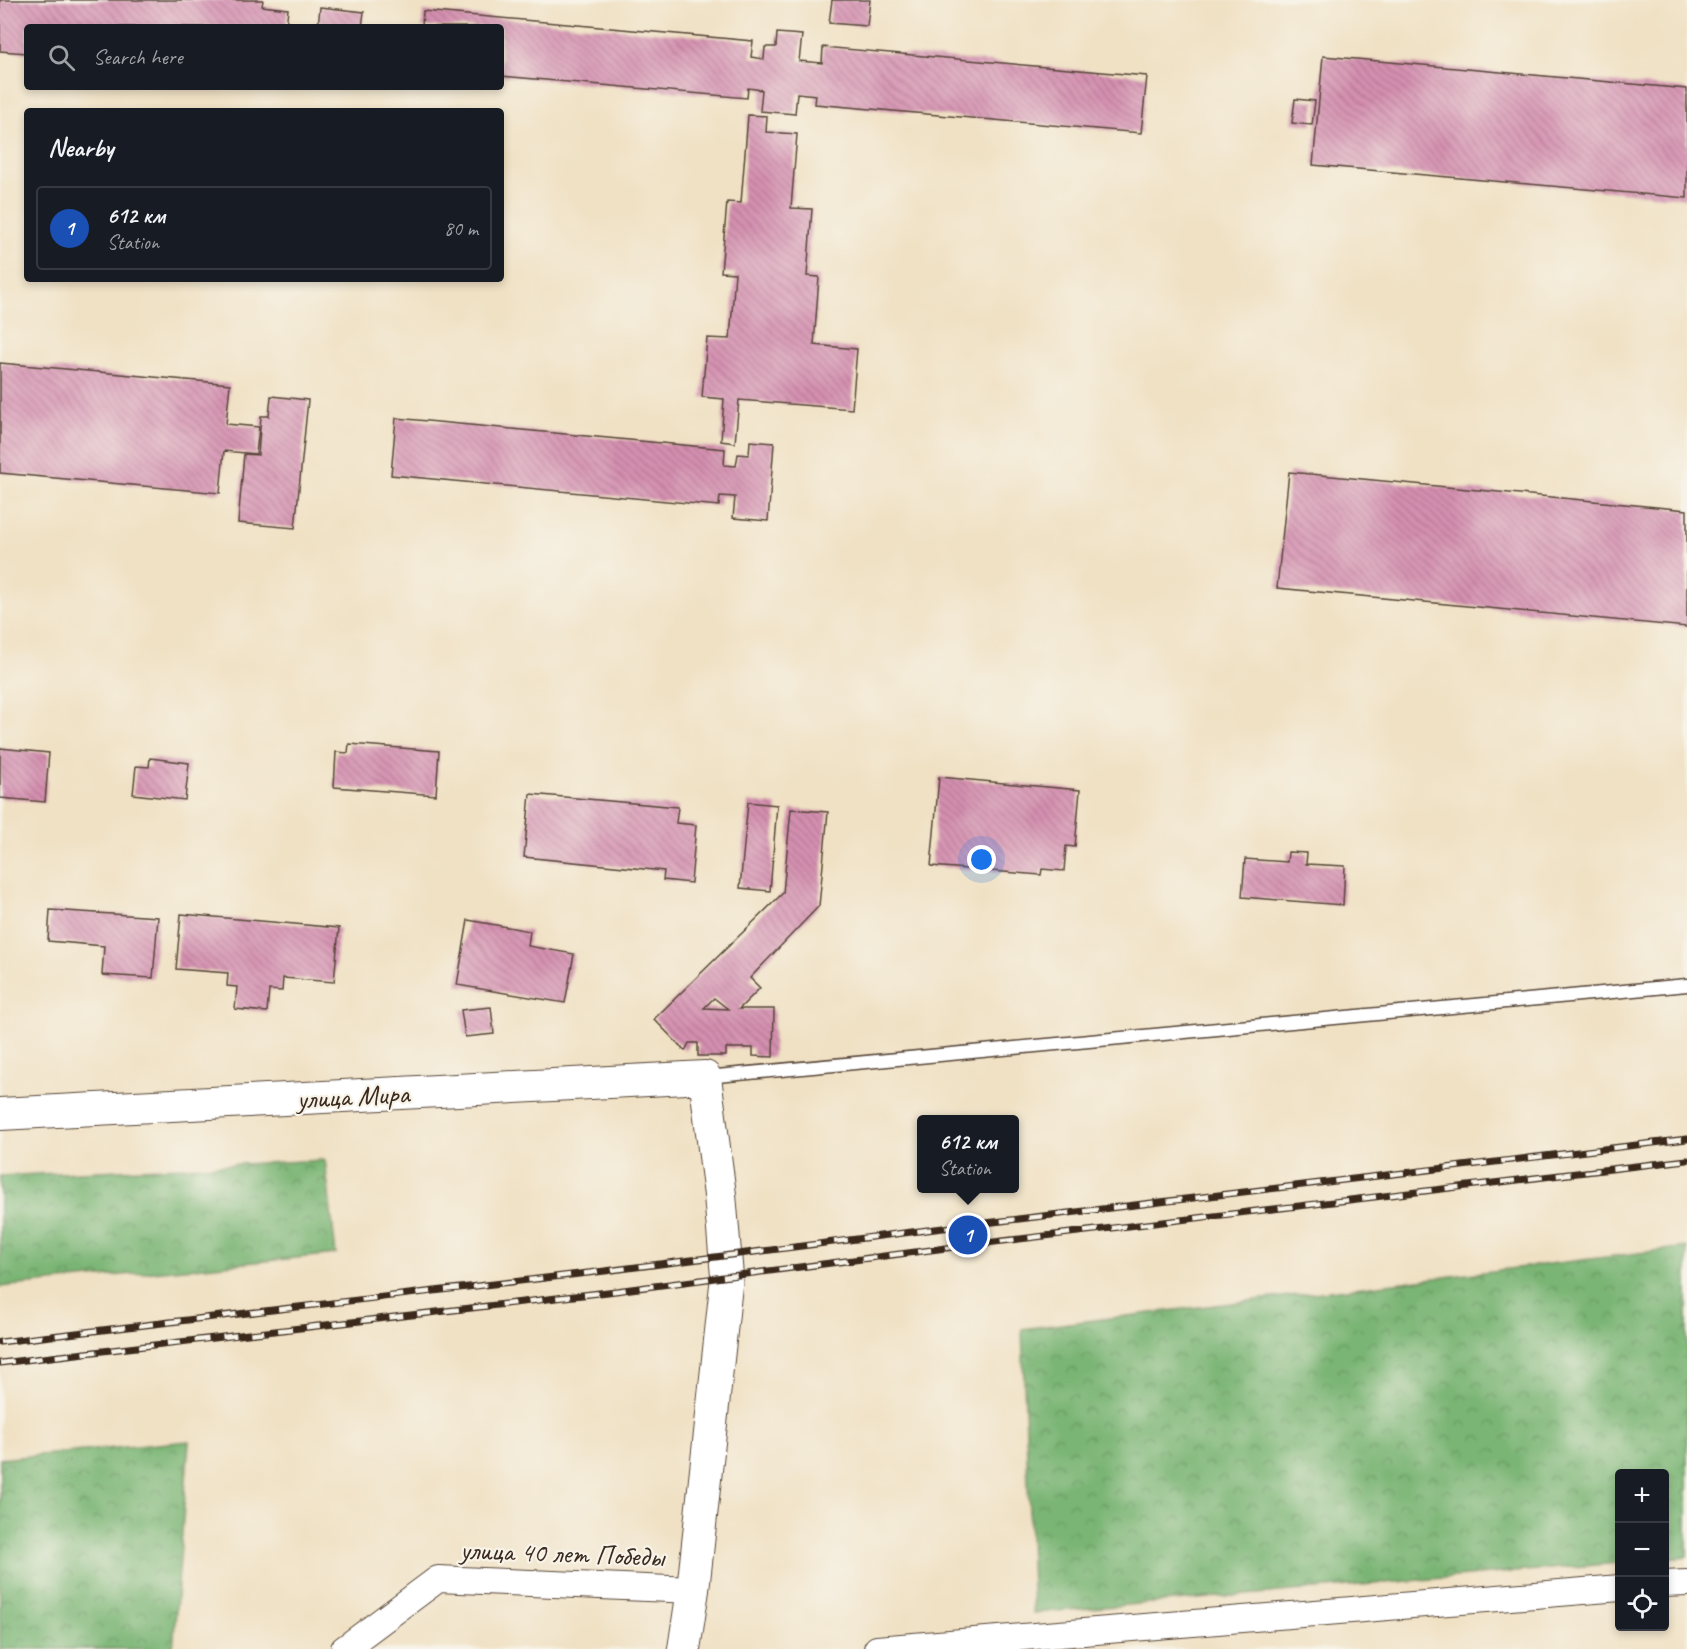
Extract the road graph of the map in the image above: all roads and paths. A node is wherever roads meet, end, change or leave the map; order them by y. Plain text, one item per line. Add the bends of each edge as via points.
1 (1687, 985) edge
2 (705, 1077) junction
3 (0, 1114) edge
4 (1687, 1582) edge
5 (1669, 1584) edge
6 (1615, 1588) edge
7 (693, 1590) junction
8 (344, 1649) edge
9 (684, 1649) edge
10 (877, 1649) edge

1 - 2 lane
2 - 3 street, улица Мира
2 - 7 street via 727,1276
4 - 5 street
6 - 10 street
7 - 8 street, улица 40 лет Победы via 438,1579
7 - 9 street

